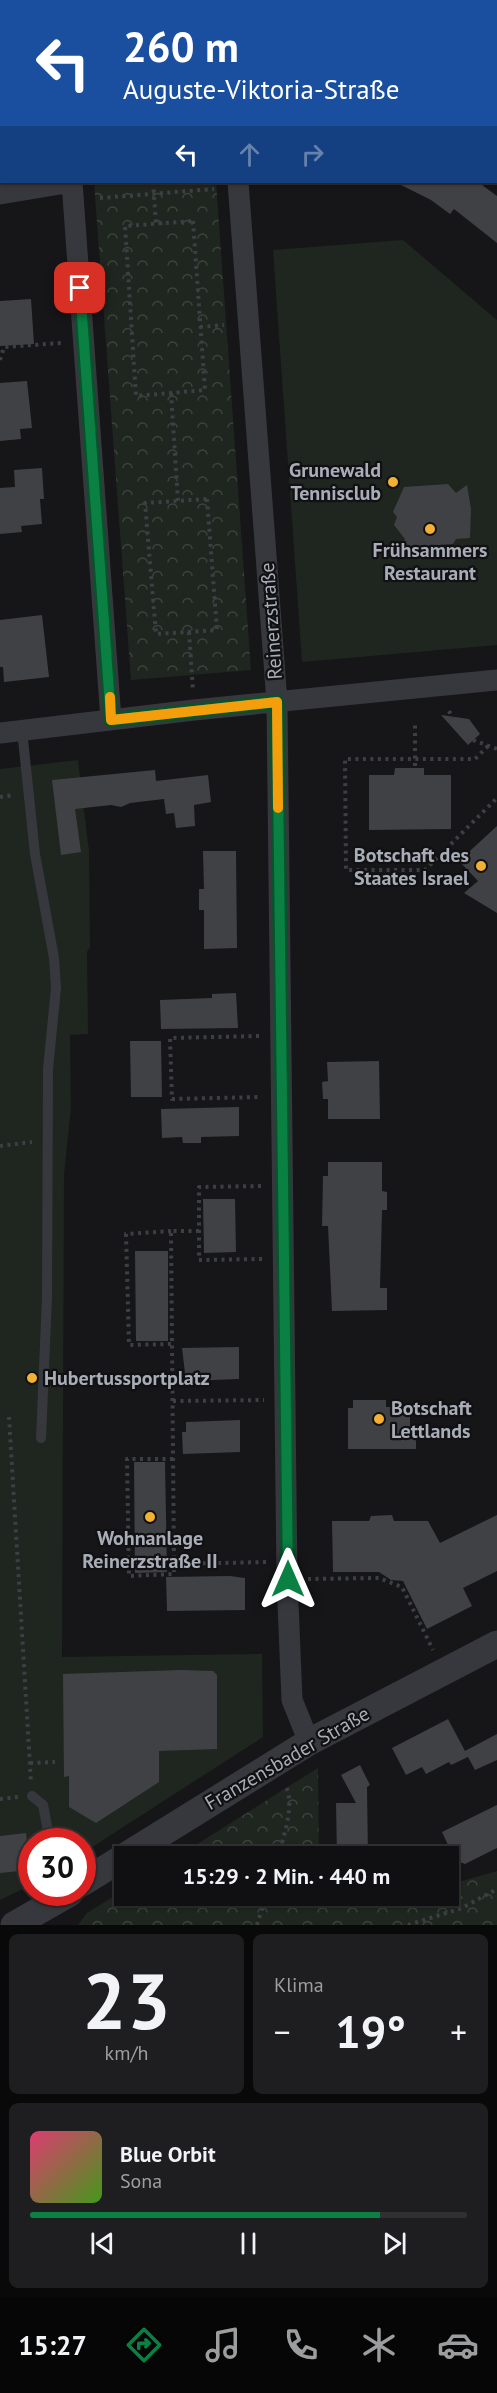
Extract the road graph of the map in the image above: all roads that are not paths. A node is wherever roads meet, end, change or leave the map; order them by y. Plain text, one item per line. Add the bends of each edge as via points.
1 (66, 183) edge
2 (72, 183) edge
3 (238, 183) edge
4 (0, 194) edge
5 (497, 680) edge
6 (277, 702) junction
7 (111, 720) junction
8 (22, 730) junction
9 (0, 733) edge
10 (41, 1438) dead end
11 (497, 1644) edge
12 (309, 1742) junction
13 (32, 1796) road end
14 (48, 1828) edge
15 (96, 1875) edge
16 (45, 1906) edge
17 (60, 1906) edge
18 (14, 1925) edge
19 (49, 1925) edge

1 - 4 street
2 - 7 street
3 - 6 street, Reinerzstraße
5 - 6 street
6 - 7 street
6 - 12 street, Reinerzstraße via 288,1601 292,1700
7 - 8 street
8 - 9 street
8 - 10 lane via 56,988 48,1069 47,1297
11 - 12 street, Franzensbader Straße
12 - 15 street, Franzensbader Straße
13 - 14 lane via 44,1805
16 - 18 street, Franzensbader Straße
17 - 19 street

